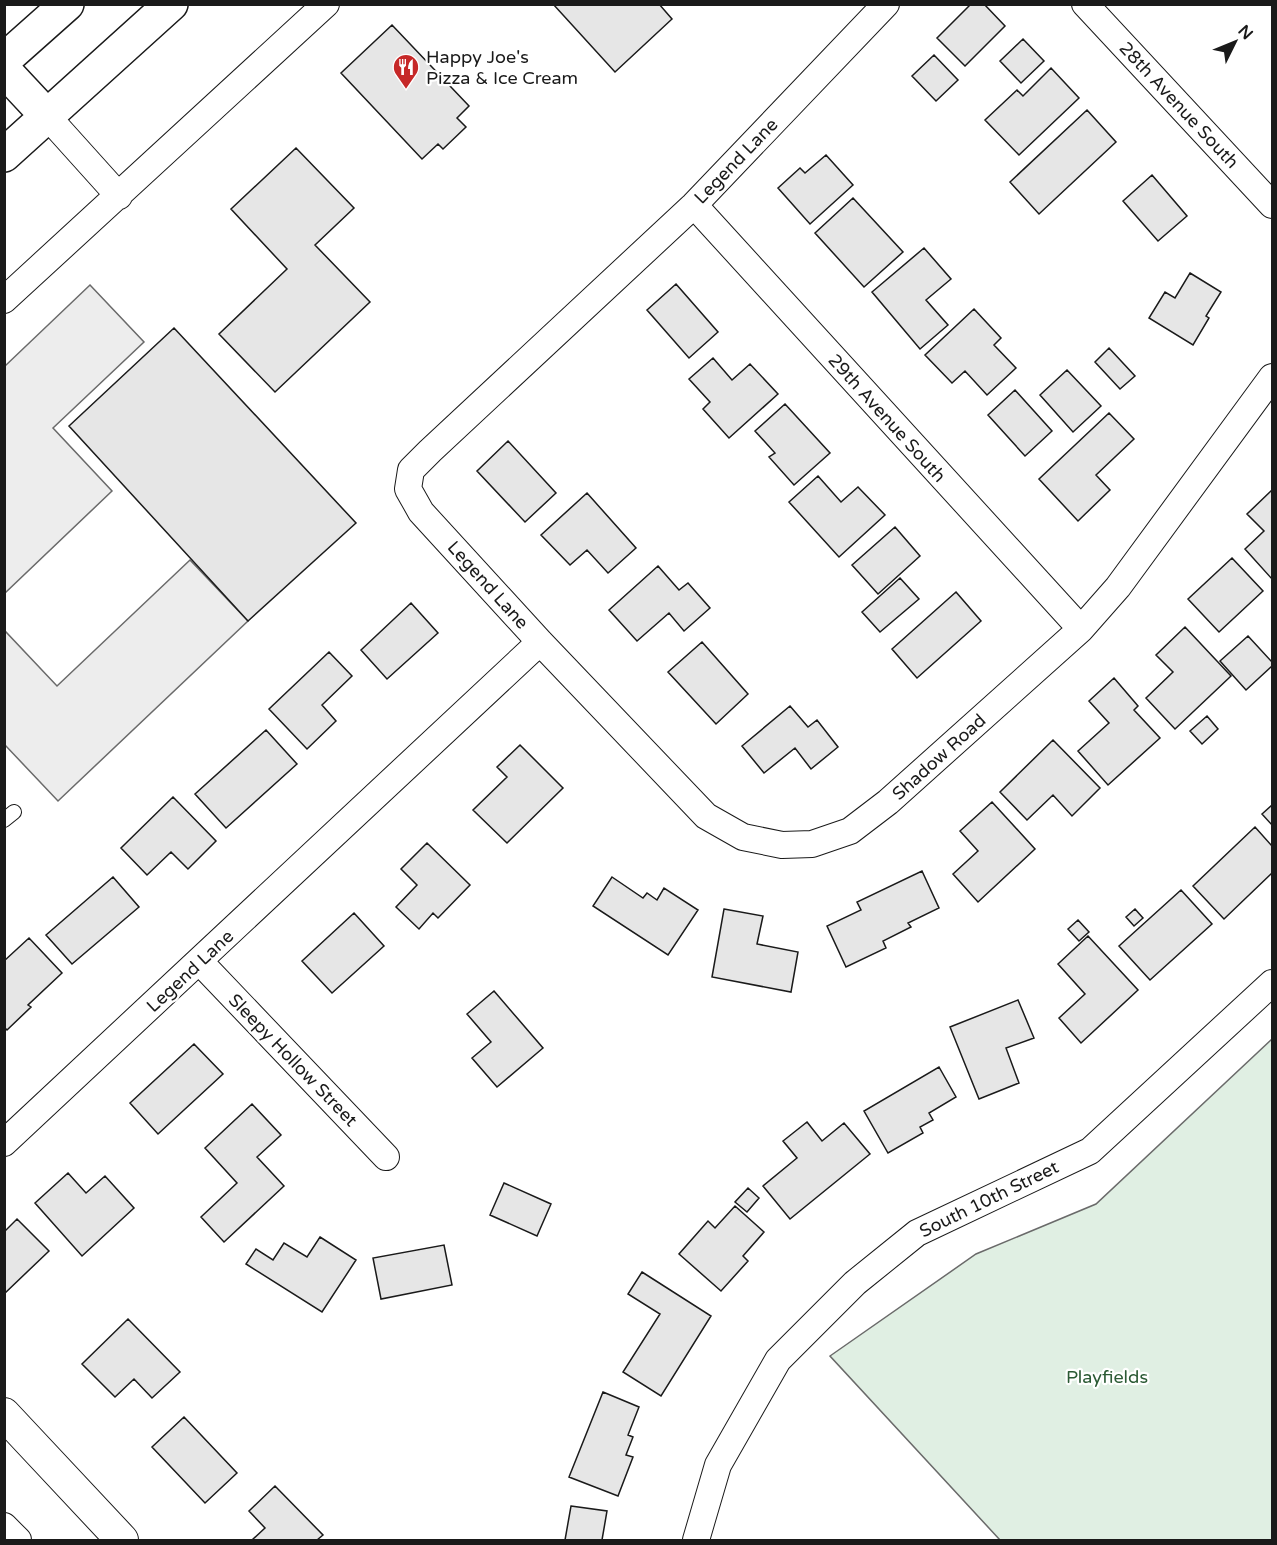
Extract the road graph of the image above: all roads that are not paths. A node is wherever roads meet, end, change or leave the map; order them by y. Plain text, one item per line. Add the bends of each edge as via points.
1 (67, 4) edge
2 (171, 4) edge
3 (326, 4) edge
4 (886, 4) edge
5 (1084, 4) edge
6 (4, 60) edge
7 (4, 70) edge
8 (47, 116) junction
9 (4, 155) edge
10 (119, 196) junction
11 (694, 205) junction
12 (1272, 205) edge
13 (4, 300) edge
14 (1272, 377) edge
15 (1081, 629) junction
16 (540, 642) junction
17 (200, 962) junction
18 (1272, 983) edge
19 (4, 1143) edge
20 (386, 1157) dead end
21 (4, 1414) edge
22 (4, 1526) edge
23 (18, 1540) edge
24 (122, 1540) edge
25 (696, 1540) edge

1 - 6 main road
2 - 8 main road
3 - 10 street
4 - 11 street, Legend Lane
5 - 12 street, 28th Avenue South
7 - 8 main road
8 - 9 main road
8 - 10 street
10 - 13 street
11 - 15 street, 29th Avenue South
11 - 16 street, Legend Lane via 411,470 408,489 421,512
14 - 15 street, Shadow Road via 1118,587
15 - 16 street, Shadow Road via 888,802 850,831 812,844 782,845 743,837 706,816
16 - 17 street, Legend Lane
17 - 19 street, Legend Lane
17 - 20 street, Sleepy Hollow Street
18 - 25 street, South 10th Street via 1090,1151 917,1233 855,1284 778,1360 718,1465
21 - 24 street
22 - 23 street

